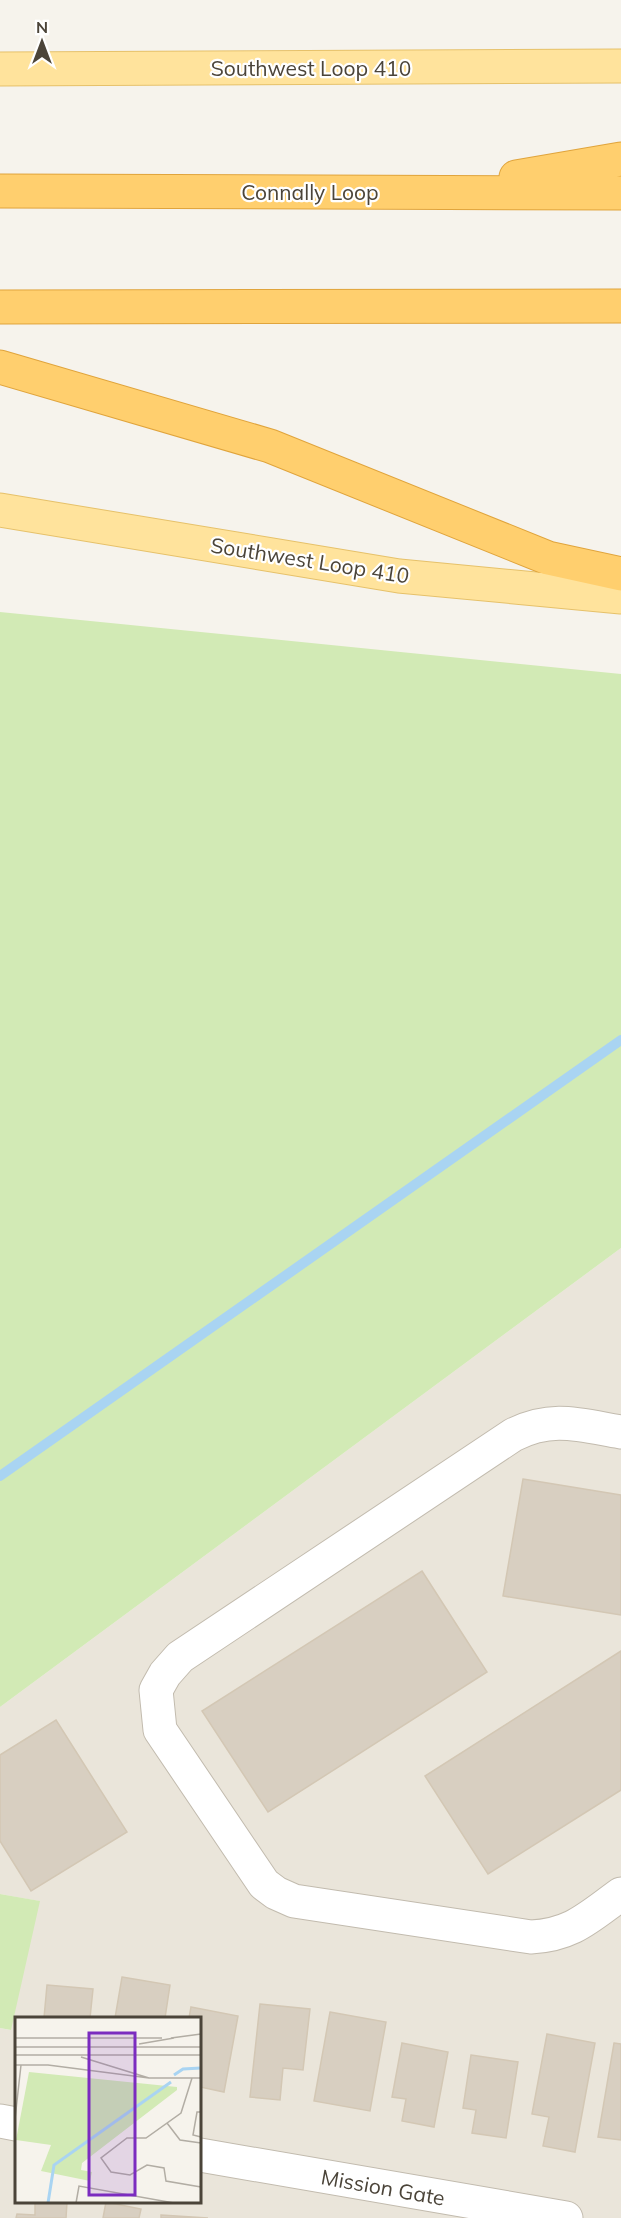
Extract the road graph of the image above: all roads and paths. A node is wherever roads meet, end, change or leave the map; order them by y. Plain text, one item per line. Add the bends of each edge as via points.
1 (621, 66) edge
2 (0, 69) edge
3 (621, 159) edge
4 (0, 191) edge
5 (423, 193) junction
6 (621, 193) edge
7 (621, 306) edge
8 (0, 307) edge
9 (0, 367) edge
10 (0, 510) edge
11 (621, 574) edge
12 (621, 597) edge
13 (621, 1432) edge
14 (621, 1894) edge
15 (0, 2121) edge
16 (15, 2124) edge
17 (201, 2156) edge
18 (566, 2218) edge

1 - 2 main road, Southwest Loop 410
3 - 5 highway
4 - 5 highway, Connally Loop
5 - 6 highway, Connally Loop
7 - 8 highway
9 - 11 highway via 270,446 548,558
10 - 12 main road, Southwest Loop 410 via 399,576
13 - 14 street via 563,1422 530,1426 513,1435 180,1657 156,1690 160,1730 264,1884 294,1901 531,1937 552,1936 572,1929
15 - 16 street
17 - 18 street, Mission Gate

